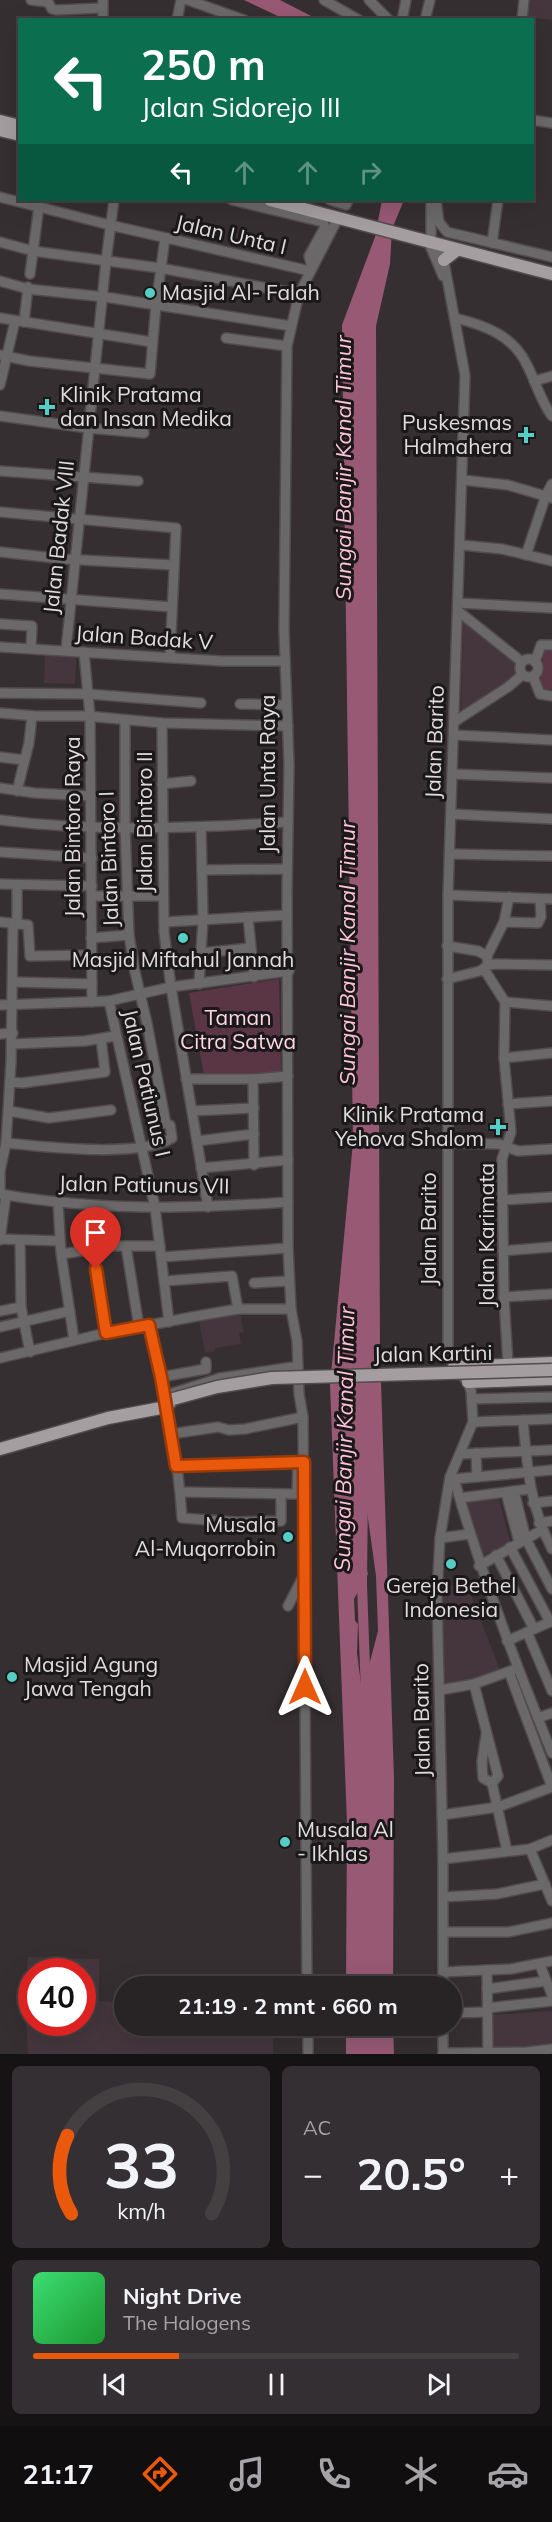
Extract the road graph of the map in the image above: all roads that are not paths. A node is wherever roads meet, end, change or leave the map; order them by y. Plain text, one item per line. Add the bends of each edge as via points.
1 (31, 0) edge
2 (181, 0) edge
3 (188, 0) edge
4 (324, 0) edge
5 (369, 0) edge
6 (406, 0) edge
7 (429, 0) edge
8 (524, 0) edge
9 (103, 4) edge
10 (177, 18) edge
11 (238, 18) edge
12 (356, 18) edge
13 (387, 18) edge
14 (402, 18) edge
15 (425, 18) edge
16 (522, 18) edge
17 (534, 120) edge
18 (0, 121) edge
19 (552, 123) edge
20 (0, 130) edge
21 (18, 130) edge
22 (18, 131) edge
23 (0, 197) edge
24 (114, 201) edge
25 (274, 201) edge
26 (302, 201) edge
27 (431, 201) edge
28 (435, 201) edge
29 (498, 201) edge
30 (249, 202) edge
31 (39, 206) junction
32 (338, 218) junction
33 (355, 219) junction
34 (110, 225) junction
35 (165, 238) junction
36 (427, 239) junction
37 (0, 242) edge
38 (492, 243) junction
39 (457, 250) junction
40 (33, 251) junction
41 (444, 260) junction
42 (106, 261) junction
43 (549, 263) edge
44 (160, 268) junction
45 (311, 269) junction
46 (30, 273) dead end
47 (552, 274) edge
48 (446, 280) junction
49 (0, 281) edge
50 (28, 288) junction
51 (299, 294) junction
52 (102, 297) junction
53 (156, 305) junction
54 (0, 318) edge
55 (455, 318) junction
56 (19, 322) junction
57 (291, 326) junction
58 (99, 334) junction
59 (226, 338) dead end
60 (152, 342) junction
61 (287, 346) junction
62 (4, 356) edge
63 (94, 369) junction
64 (552, 376) edge
65 (534, 381) junction
66 (0, 385) edge
67 (0, 416) edge
68 (552, 416) edge
69 (88, 428) junction
70 (144, 433) dead end
71 (0, 471) edge
72 (83, 478) junction
73 (463, 480) junction
74 (138, 481) dead end
75 (552, 484) edge
76 (549, 496) edge
77 (0, 512) edge
78 (79, 520) junction
79 (461, 545) junction
80 (0, 552) edge
81 (526, 555) junction
82 (74, 559) junction
83 (552, 561) edge
84 (173, 565) junction
85 (0, 594) edge
86 (70, 600) junction
87 (172, 607) junction
88 (458, 607) junction
89 (552, 608) edge
90 (0, 624) edge
91 (552, 645) edge
92 (0, 647) edge
93 (31, 649) junction
94 (66, 650) junction
95 (84, 652) junction
96 (170, 657) junction
97 (285, 661) junction
98 (522, 662) junction
99 (535, 662) junction
100 (522, 675) junction
101 (533, 676) junction
102 (0, 693) edge
103 (88, 694) junction
104 (552, 696) edge
105 (201, 703) dead end
106 (240, 704) dead end
107 (286, 705) junction
108 (0, 713) edge
109 (32, 716) junction
110 (90, 716) junction
111 (125, 721) junction
112 (454, 722) junction
113 (162, 723) junction
114 (288, 726) junction
115 (454, 735) junction
116 (552, 740) edge
117 (0, 757) edge
118 (24, 760) junction
119 (452, 774) junction
120 (552, 778) edge
121 (191, 781) dead end
122 (162, 784) junction
123 (0, 788) edge
124 (18, 791) junction
125 (91, 796) junction
126 (451, 814) junction
127 (552, 819) edge
128 (0, 820) edge
129 (287, 822) junction
130 (90, 826) junction
131 (125, 827) junction
132 (163, 827) junction
133 (201, 827) junction
134 (0, 852) edge
135 (450, 854) junction
136 (552, 856) edge
137 (92, 858) junction
138 (287, 869) junction
139 (202, 870) junction
140 (0, 884) edge
141 (17, 886) junction
142 (92, 891) junction
143 (127, 896) junction
144 (163, 896) junction
145 (448, 896) junction
146 (509, 897) junction
147 (540, 898) junction
148 (552, 899) edge
149 (287, 915) junction
150 (248, 917) junction
151 (203, 920) junction
152 (0, 922) edge
153 (164, 922) junction
154 (504, 922) junction
155 (15, 924) junction
156 (129, 935) junction
157 (92, 938) junction
158 (447, 946) junction
159 (250, 948) junction
160 (201, 953) junction
161 (29, 955) junction
162 (91, 955) junction
163 (486, 963) junction
164 (552, 965) edge
165 (289, 971) junction
166 (254, 977) junction
167 (447, 979) junction
168 (16, 982) junction
169 (92, 984) junction
170 (199, 984) junction
171 (171, 987) junction
172 (141, 994) junction
173 (109, 1001) junction
174 (93, 1002) junction
175 (505, 1002) junction
176 (13, 1004) junction
177 (0, 1005) edge
178 (552, 1006) edge
179 (13, 1033) junction
180 (0, 1034) edge
181 (115, 1036) junction
182 (101, 1039) junction
183 (12, 1044) junction
184 (552, 1053) edge
185 (504, 1058) junction
186 (11, 1062) junction
187 (0, 1063) edge
188 (288, 1076) junction
189 (186, 1079) junction
190 (254, 1079) junction
191 (7, 1088) edge
192 (552, 1101) edge
193 (508, 1104) junction
194 (254, 1107) junction
195 (111, 1110) dead end
196 (192, 1111) junction
197 (6, 1117) edge
198 (254, 1134) junction
199 (197, 1140) junction
200 (447, 1143) junction
201 (4, 1145) edge
202 (142, 1146) junction
203 (506, 1148) junction
204 (552, 1149) edge
205 (288, 1160) junction
206 (254, 1165) junction
207 (201, 1168) junction
208 (0, 1171) edge
209 (3, 1194) edge
210 (552, 1197) edge
211 (502, 1200) junction
212 (288, 1202) junction
213 (58, 1203) junction
214 (155, 1207) junction
215 (208, 1208) junction
216 (0, 1240) edge
217 (20, 1240) junction
218 (60, 1241) junction
219 (126, 1246) junction
220 (160, 1246) junction
221 (552, 1247) edge
222 (288, 1248) junction
223 (93, 1249) junction
224 (503, 1251) junction
225 (62, 1254) junction
226 (162, 1257) junction
227 (165, 1281) junction
228 (289, 1281) junction
229 (254, 1283) dead end
230 (552, 1294) edge
231 (504, 1297) junction
232 (21, 1306) junction
233 (291, 1309) junction
234 (238, 1310) junction
235 (0, 1311) edge
236 (70, 1311) junction
237 (24, 1322) junction
238 (169, 1322) junction
239 (149, 1325) junction
240 (0, 1327) edge
241 (139, 1327) junction
242 (106, 1333) junction
243 (74, 1340) junction
244 (30, 1352) junction
245 (0, 1358) edge
246 (207, 1362) dead end
247 (552, 1363) edge
248 (295, 1364) junction
249 (508, 1364) junction
250 (454, 1366) junction
251 (552, 1370) edge
252 (161, 1377) junction
253 (552, 1379) edge
254 (468, 1382) junction
255 (296, 1390) junction
256 (552, 1397) edge
257 (472, 1399) junction
258 (168, 1402) junction
259 (303, 1417) junction
260 (552, 1419) edge
261 (523, 1420) junction
262 (473, 1422) junction
263 (171, 1434) junction
264 (0, 1449) edge
265 (552, 1450) edge
266 (526, 1451) junction
267 (476, 1453) junction
268 (460, 1454) junction
269 (301, 1462) junction
270 (176, 1466) junction
271 (552, 1470) edge
272 (527, 1472) junction
273 (477, 1477) junction
274 (452, 1478) junction
275 (530, 1489) junction
276 (180, 1492) junction
277 (510, 1492) junction
278 (281, 1494) junction
279 (460, 1498) junction
280 (552, 1501) edge
281 (533, 1503) junction
282 (552, 1521) edge
283 (541, 1527) junction
284 (470, 1534) junction
285 (440, 1538) junction
286 (523, 1541) junction
287 (510, 1547) junction
288 (552, 1549) edge
289 (496, 1555) junction
290 (479, 1566) junction
291 (305, 1573) junction
292 (552, 1589) edge
293 (288, 1606) dead end
294 (551, 1622) edge
295 (531, 1630) junction
296 (507, 1641) junction
297 (513, 1670) junction
298 (474, 1684) junction
299 (440, 1690) junction
300 (552, 1691) edge
301 (552, 1713) edge
302 (538, 1718) junction
303 (486, 1732) junction
304 (552, 1753) edge
305 (493, 1758) junction
306 (482, 1759) junction
307 (492, 1783) junction
308 (552, 1787) edge
309 (498, 1807) junction
310 (442, 1815) junction
311 (552, 1840) edge
312 (530, 1849) junction
313 (507, 1851) junction
314 (443, 1859) junction
315 (545, 1884) junction
316 (443, 1897) junction
317 (552, 1901) edge
318 (552, 1923) edge
319 (443, 1932) junction
320 (552, 1961) edge
321 (540, 1965) junction
322 (487, 1970) junction
323 (443, 1972) junction
324 (308, 1976) edge
325 (443, 1976) edge
326 (546, 1981) junction
327 (487, 1989) junction
328 (552, 1995) edge
329 (552, 2001) edge
330 (487, 2010) junction
331 (462, 2012) edge
332 (308, 2036) edge
333 (443, 2036) edge
334 (552, 2049) edge
335 (488, 2052) junction
336 (443, 2053) edge
337 (527, 2053) edge
338 (308, 2054) edge

1 - 9 street via 48,2 55,10
2 - 10 street
3 - 11 street
4 - 12 street
5 - 13 street
6 - 14 street
7 - 15 street
8 - 16 street
17 - 19 street
18 - 21 main road
20 - 22 main road
23 - 31 street, Jalan Unta I
24 - 34 street, Jalan Badak VIII
25 - 32 main road
26 - 33 main road
27 - 36 street
28 - 38 street via 439,222 447,232
29 - 38 street
30 - 45 street via 323,222 325,227 309,256
31 - 34 street, Jalan Unta I
31 - 40 street
32 - 33 main road
32 - 45 street, Jalan Unta Raya
33 - 36 main road
34 - 35 street, Jalan Unta I
34 - 42 street, Jalan Badak VIII
35 - 44 street
35 - 45 street, Jalan Unta I
36 - 39 main road
36 - 41 street
36 - 43 main road
36 - 48 street
37 - 40 street
38 - 43 street
39 - 41 main road
39 - 47 main road
40 - 42 street
40 - 46 street
41 - 48 street
42 - 44 street
42 - 52 street, Jalan Badak VIII
44 - 51 street
44 - 53 street
45 - 51 street, Jalan Unta Raya
48 - 55 street, Jalan Barito
49 - 50 street
50 - 52 street
50 - 56 street
51 - 57 street, Jalan Unta Raya
52 - 53 street
52 - 58 street, Jalan Badak VIII
53 - 57 street
53 - 60 street
54 - 56 street
55 - 65 street via 488,327 507,339 523,357
55 - 73 street, Jalan Barito via 465,375
56 - 58 street
56 - 62 street
57 - 61 street, Jalan Unta Raya
58 - 60 street
58 - 63 street, Jalan Badak VIII
59 - 61 street
60 - 63 street via 150,374
61 - 97 street, Jalan Unta Raya
62 - 63 street
62 - 66 street
63 - 69 street, Jalan Badak VIII
64 - 65 street
65 - 68 street
67 - 69 street
69 - 70 street
69 - 72 street, Jalan Badak VIII
71 - 72 street
72 - 74 street
72 - 78 street, Jalan Badak VIII
73 - 76 street via 508,485
73 - 79 street, Jalan Barito
75 - 76 street
76 - 81 street
77 - 78 street
78 - 82 street, Jalan Badak VIII
78 - 84 street via 176,528
79 - 81 street
79 - 88 street, Jalan Barito
80 - 82 street
81 - 83 street
82 - 84 street
82 - 86 street, Jalan Badak VIII
84 - 87 street
85 - 86 street
86 - 87 street
86 - 94 street, Jalan Badak VIII
87 - 96 street
88 - 89 street
88 - 98 street
88 - 112 street, Jalan Barito
90 - 93 street via 32,626
91 - 99 street via 541,645
92 - 93 street, Jalan Badak V
93 - 94 street, Jalan Badak V
94 - 95 street, Jalan Badak V
95 - 96 street, Jalan Badak V
95 - 103 street, Jalan Bintoro Raya
96 - 97 street, Jalan Badak V
97 - 107 street, Jalan Unta Raya
98 - 99 street
98 - 100 street
99 - 101 street via 537,671
100 - 101 street
100 - 112 street
101 - 104 street via 540,694
102 - 103 street
103 - 105 street
103 - 110 street, Jalan Bintoro Raya
106 - 107 street
107 - 114 street, Jalan Unta Raya
108 - 109 street
109 - 110 street
109 - 118 street
110 - 111 street
110 - 125 street, Jalan Bintoro Raya
111 - 113 street
111 - 131 street, Jalan Bintoro I
112 - 115 street, Jalan Barito
113 - 114 street
113 - 122 street, Jalan Bintoro II
114 - 129 street, Jalan Unta Raya
115 - 116 street
115 - 119 street, Jalan Barito
117 - 118 street
118 - 124 street
119 - 120 street
119 - 126 street, Jalan Barito
121 - 122 street
122 - 132 street, Jalan Bintoro II
123 - 124 street
124 - 125 street
125 - 130 street, Jalan Bintoro Raya
126 - 127 street
126 - 135 street, Jalan Barito
128 - 130 street
129 - 133 street
129 - 138 street, Jalan Unta Raya
130 - 131 street
130 - 137 street, Jalan Bintoro Raya
131 - 132 street
131 - 143 street, Jalan Bintoro I
132 - 133 street
132 - 144 street, Jalan Bintoro II
133 - 139 street
134 - 137 street
135 - 136 street
135 - 145 street, Jalan Barito
137 - 142 street, Jalan Bintoro Raya
138 - 139 street
138 - 149 street, Jalan Unta Raya
139 - 151 street
140 - 141 street
141 - 142 street
141 - 155 street
142 - 143 street
142 - 157 street, Jalan Bintoro Raya
143 - 144 street
143 - 156 street, Jalan Bintoro I
144 - 153 street, Jalan Bintoro II
145 - 146 street
145 - 158 street, Jalan Barito
146 - 147 street
146 - 154 street
147 - 148 street
147 - 154 street via 538,923
149 - 150 street, Jalan Bintoro II
149 - 165 street, Jalan Unta Raya
150 - 151 street, Jalan Bintoro II
150 - 159 street
151 - 153 street, Jalan Bintoro II
151 - 160 street
152 - 155 street
153 - 171 street, Jalan Bintoro II
154 - 163 street
155 - 161 street via 30,926
155 - 168 street
156 - 157 street
156 - 172 street, Jalan Bintoro I
157 - 162 street, Jalan Bintoro Raya
158 - 163 street via 478,951
158 - 167 street, Jalan Barito
159 - 160 street
159 - 166 street
160 - 170 street
161 - 162 street
161 - 168 street via 20,960
162 - 169 street, Jalan Bintoro Raya
163 - 164 street
163 - 167 street
163 - 175 street
165 - 166 street
165 - 188 street, Jalan Unta Raya
166 - 170 street
167 - 200 street, Jalan Barito
168 - 169 street
168 - 176 street
169 - 174 street, Jalan Bintoro Raya
170 - 171 street
171 - 172 street
171 - 189 street, Jalan Bintoro II
172 - 173 street
172 - 202 street, Jalan Bintoro I via 166,1124 170,1125 173,1137
173 - 174 street
173 - 181 street, Jalan Patiunus I
174 - 176 street
175 - 178 street
175 - 185 street, Jalan Karimata
176 - 177 street
176 - 179 street
179 - 180 street
179 - 183 street
181 - 182 street
181 - 202 street, Jalan Patiunus I
182 - 183 street
182 - 191 street via 105,1072
183 - 186 street
184 - 185 street
185 - 193 street, Jalan Karimata
186 - 187 street
186 - 191 street
188 - 190 street
188 - 205 street, Jalan Unta Raya
189 - 190 street
189 - 196 street, Jalan Bintoro II
190 - 194 street
191 - 197 street
192 - 193 street
193 - 203 street, Jalan Karimata via 511,1132
194 - 196 street
194 - 198 street
195 - 197 street via 49,1118
196 - 199 street, Jalan Bintoro II
197 - 201 street
198 - 199 street
198 - 206 street
199 - 207 street, Jalan Bintoro II
200 - 203 street via 499,1144
200 - 250 street, Jalan Barito via 448,1354
201 - 202 street via 69,1150
201 - 208 street
202 - 214 street, Jalan Patiunus I
203 - 204 street
203 - 211 street, Jalan Karimata via 502,1159
205 - 206 street
205 - 212 street, Jalan Unta Raya
206 - 207 street
207 - 215 street, Jalan Bintoro II
208 - 209 street
209 - 213 street, Jalan Patiunus VII
209 - 216 street
210 - 211 street
211 - 224 street, Jalan Karimata
212 - 215 street, Jalan Patiunus VII
212 - 222 street, Jalan Unta Raya
213 - 214 street, Jalan Patiunus VII
213 - 218 street
214 - 215 street, Jalan Patiunus VII
214 - 220 street, Jalan Patiunus I
216 - 217 street
217 - 218 street
217 - 232 street
218 - 225 street
219 - 220 street
219 - 223 street
219 - 241 street
220 - 226 street, Jalan Patiunus I
221 - 224 street
222 - 226 street
222 - 228 street, Jalan Unta Raya
223 - 225 street
223 - 242 street
224 - 231 street, Jalan Karimata
225 - 236 street
226 - 227 street, Jalan Patiunus I
227 - 234 street via 232,1276
227 - 238 street, Jalan Patiunus I
228 - 229 street
228 - 233 street, Jalan Unta Raya
230 - 231 street
231 - 249 street, Jalan Karimata
232 - 235 street
232 - 237 street
233 - 234 street
233 - 248 street, Jalan Unta Raya via 297,1341
234 - 238 street
236 - 237 street
236 - 243 street
237 - 240 street
237 - 244 street
238 - 239 street
239 - 241 street
239 - 252 street
241 - 242 street
242 - 243 street
243 - 244 street
244 - 245 street
246 - 252 street via 206,1370
247 - 249 main road, Jalan Kartini
248 - 255 street, Jalan Unta Raya
248 - 258 street via 220,1378 170,1394
249 - 250 main road, Jalan Kartini
250 - 254 street, Jalan Barito
251 - 258 main road, Jalan Kartini, bridge via 272,1378 217,1387
252 - 258 street
253 - 254 main road, Jalan Kartini
254 - 257 street, Jalan Barito
255 - 258 street via 279,1383 254,1385
255 - 259 street, Jalan Unta Raya
256 - 257 street
257 - 262 street, Jalan Barito
258 - 263 street
258 - 264 main road, Jalan Kartini via 134,1407 130,1413
259 - 263 street via 244,1429 218,1427
259 - 269 street, Jalan Unta Raya
260 - 261 street
261 - 262 street
261 - 266 street
262 - 268 street, Jalan Barito
263 - 270 street
265 - 266 street
266 - 267 street
266 - 272 street
267 - 268 street
267 - 273 street
268 - 274 street, Jalan Barito
269 - 270 street
269 - 278 street via 297,1492
269 - 291 street
270 - 276 street
271 - 272 street
272 - 273 street
272 - 275 street
273 - 274 street
274 - 279 street
274 - 285 street, Jalan Barito
275 - 277 street
275 - 281 street
276 - 278 street
276 - 278 street via 182,1518 236,1522 280,1521
277 - 279 street
277 - 286 street
279 - 284 street
280 - 281 street
281 - 283 street
282 - 283 street
283 - 286 street
283 - 288 street
284 - 285 street
284 - 290 street
285 - 299 street, Jalan Barito
286 - 287 street
286 - 292 street
287 - 289 street
287 - 294 street
289 - 290 street
289 - 295 street
290 - 296 street
291 - 293 street
291 - 324 street
294 - 295 street
295 - 296 street
295 - 300 street
296 - 297 street
297 - 298 street
297 - 302 street
297 - 308 street
298 - 299 street
298 - 303 street
299 - 310 street, Jalan Barito
301 - 302 street
302 - 304 street
303 - 305 street
303 - 306 street
305 - 306 street
305 - 307 street via 498,1778
306 - 307 street via 484,1780
307 - 309 street
308 - 309 street
309 - 310 street
309 - 313 street
310 - 314 street, Jalan Barito
311 - 312 street
312 - 313 street
312 - 315 street
313 - 314 street
314 - 316 street, Jalan Barito
315 - 316 street via 496,1894
315 - 317 street
316 - 319 street, Jalan Barito
318 - 319 street via 508,1932
319 - 323 street, Jalan Barito
320 - 321 street
321 - 322 street
321 - 326 street
322 - 323 street
322 - 327 street
323 - 325 street, Jalan Barito
326 - 327 street
326 - 328 street
327 - 330 street
329 - 330 street
330 - 331 street
330 - 335 street
332 - 338 street
333 - 336 street
334 - 337 street
335 - 336 street
335 - 337 street

